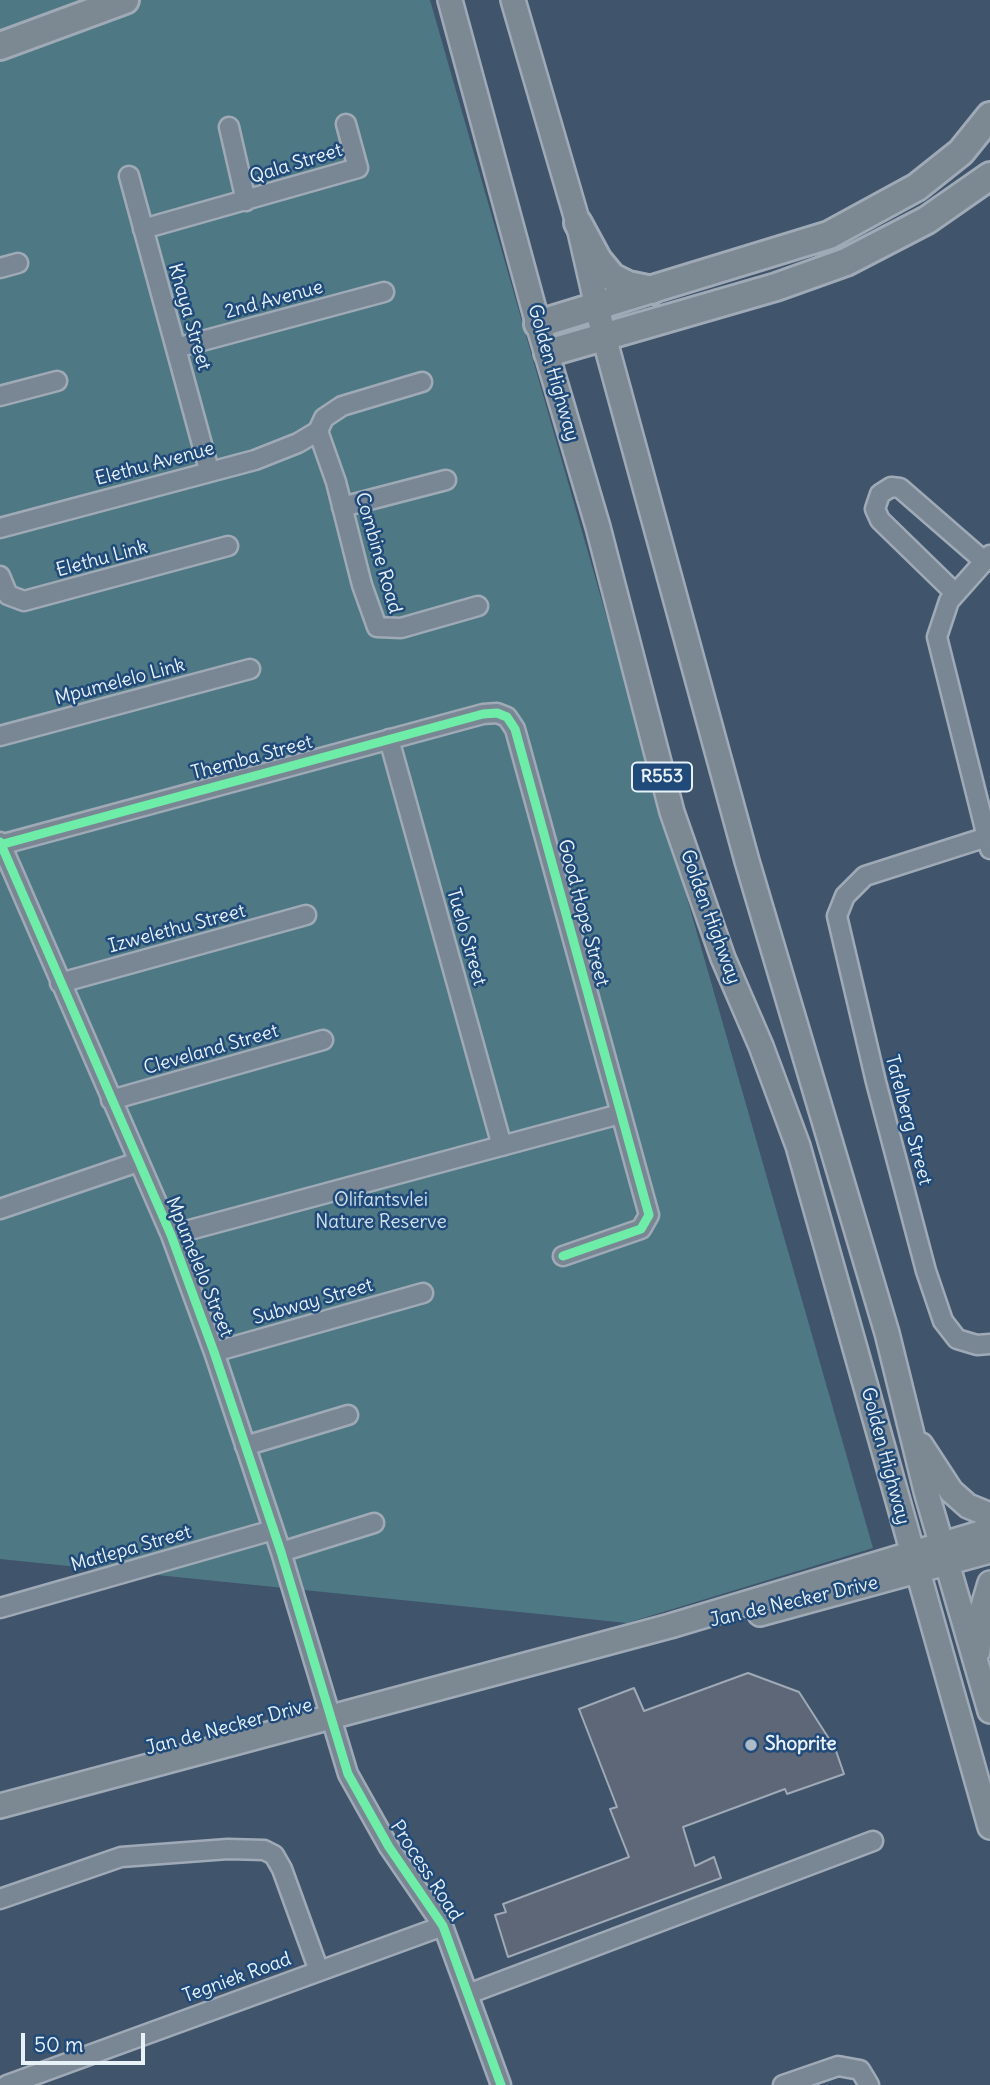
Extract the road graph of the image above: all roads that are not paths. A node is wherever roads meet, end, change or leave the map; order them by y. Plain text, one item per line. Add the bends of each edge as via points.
1 (108, 0) edge
2 (125, 0) edge
3 (450, 0) edge
4 (513, 0) edge
5 (26, 36) junction
6 (0, 46) edge
7 (990, 116) edge
8 (346, 124) dead end
9 (229, 127) dead end
10 (129, 176) dead end
11 (990, 176) edge
12 (246, 201) junction
13 (578, 223) junction
14 (143, 229) junction
15 (18, 263) dead end
16 (0, 268) edge
17 (653, 290) junction
18 (384, 292) dead end
19 (596, 306) junction
20 (538, 324) junction
21 (604, 337) junction
22 (176, 348) junction
23 (548, 354) junction
24 (57, 381) dead end
25 (422, 382) dead end
26 (0, 396) edge
27 (318, 431) junction
28 (209, 470) junction
29 (446, 480) dead end
30 (342, 507) junction
31 (0, 528) edge
32 (228, 547) dead end
33 (987, 558) edge
34 (0, 576) edge
35 (955, 593) junction
36 (478, 606) dead end
37 (250, 669) dead end
38 (512, 722) joint
39 (0, 736) edge
40 (389, 739) junction
41 (989, 841) edge
42 (0, 844) edge
43 (306, 915) dead end
44 (60, 984) junction
45 (323, 1041) dead end
46 (111, 1100) junction
47 (620, 1114) junction
48 (502, 1146) junction
49 (138, 1162) junction
50 (0, 1209) edge
51 (170, 1235) junction
52 (563, 1256) dead end
53 (423, 1293) dead end
54 (990, 1344) edge
55 (214, 1352) junction
56 (348, 1415) dead end
57 (912, 1430) junction
58 (245, 1446) junction
59 (990, 1515) edge
60 (374, 1523) dead end
61 (273, 1530) junction
62 (990, 1530) edge
63 (281, 1552) junction
64 (990, 1552) edge
65 (943, 1555) junction
66 (915, 1564) junction
67 (990, 1583) edge
68 (0, 1608) edge
69 (978, 1670) junction
70 (990, 1711) edge
71 (330, 1718) junction
72 (0, 1806) edge
73 (990, 1828) edge
74 (873, 1841) dead end
75 (0, 1899) edge
76 (443, 1926) junction
77 (318, 1971) junction
78 (468, 1994) junction
79 (40, 2079) edge
80 (7, 2085) edge
81 (501, 2085) edge
82 (783, 2085) edge
83 (870, 2085) edge

1 - 5 highway
2 - 5 highway
3 - 20 main road, Golden Highway / R553
4 - 13 main road, Golden Highway / R553
5 - 6 highway
7 - 17 highway via 940,169 864,218 829,235
8 - 12 street, Qala Street via 358,168
9 - 12 street, Qala Street
10 - 14 street, Khaya Street
11 - 21 highway via 927,220 846,262
12 - 14 street, Qala Street
13 - 17 highway via 612,277
13 - 19 main road, Golden Highway / R553
14 - 22 street, Khaya Street
15 - 16 street
17 - 19 highway
18 - 22 street, 2nd Avenue
19 - 20 highway
19 - 21 main road, Golden Highway / R553
20 - 23 main road, Golden Highway / R553
21 - 23 highway
21 - 57 main road, Golden Highway / R553 via 747,861
22 - 28 street, Khaya Street
23 - 66 main road, Golden Highway / R553 via 672,812 723,958 798,1146
24 - 26 street
25 - 27 street, Elethu Avenue via 342,406 324,418
27 - 28 street, Elethu Avenue via 273,454
27 - 30 street, Combine Road
28 - 31 street, Elethu Avenue
29 - 30 street
30 - 36 street, Combine Road via 377,627 401,628
32 - 34 street, Elethu Link via 24,601 8,595
33 - 35 street
33 - 35 street via 900,488 887,488 880,494 875,509 880,520
35 - 41 street via 942,619 937,646
37 - 39 street, Mpumelelo Link
38 - 40 street, Themba Street via 489,713
38 - 47 street, Good Hope Street
40 - 42 street, Themba Street
40 - 48 street, Tuelo Street
41 - 54 street, Tafelberg Street via 865,876 845,896 838,921 926,1271 947,1329 965,1343
42 - 44 street, Mpumelelo Street
43 - 44 street, Izwelethu Street
44 - 46 street, Mpumelelo Street
45 - 46 street, Cleveland Street
46 - 49 street, Mpumelelo Street
47 - 48 street
47 - 52 street, Good Hope Street via 648,1222 641,1229
48 - 51 street
49 - 50 street
49 - 51 street, Mpumelelo Street
51 - 55 street, Mpumelelo Street
53 - 55 street, Subway Street
55 - 58 street, Mpumelelo Street
56 - 58 street
57 - 59 main road via 951,1491 968,1506
57 - 65 main road, Golden Highway / R553
58 - 61 street, Mpumelelo Street
60 - 63 street
61 - 63 street, Mpumelelo Street
61 - 68 street, Matlepa Street
62 - 65 main road
63 - 71 street, Mpumelelo Street
64 - 65 main road
65 - 66 main road, Jan de Necker Drive
65 - 69 main road, Golden Highway / R553
66 - 71 main road, Jan de Necker Drive via 747,1617 670,1626
66 - 73 main road, Golden Highway / R553
67 - 69 main road via 981,1613
69 - 70 main road, Golden Highway / R553
71 - 72 main road, Jan de Necker Drive
71 - 76 street, Process Road via 360,1799
74 - 78 street
75 - 77 street via 121,1857 264,1850 274,1855 282,1869
76 - 77 street, Tegniek Road
76 - 78 street, Process Road
77 - 79 street, Tegniek Road
78 - 81 street, Process Road
79 - 80 street, Tegniek Road
82 - 83 street via 838,2066 860,2070

